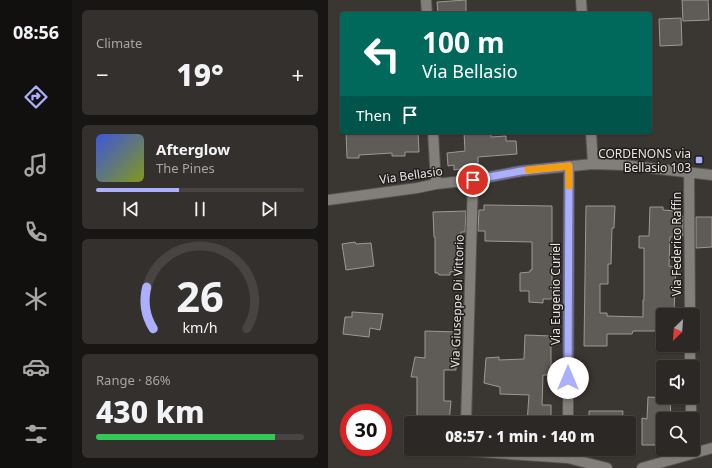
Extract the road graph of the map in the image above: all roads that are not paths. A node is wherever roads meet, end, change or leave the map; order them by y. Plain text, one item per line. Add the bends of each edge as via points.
1 (426, 0) edge
2 (581, 0) edge
3 (427, 12) edge
4 (582, 12) edge
5 (433, 134) edge
6 (591, 134) edge
7 (593, 164) junction
8 (569, 166) junction
9 (689, 172) junction
10 (712, 175) edge
11 (473, 180) junction
12 (436, 184) junction
13 (328, 200) edge
14 (690, 308) edge
15 (466, 416) edge
16 (568, 416) edge
17 (712, 448) edge
18 (700, 450) edge
19 (576, 456) edge
20 (677, 456) edge
21 (607, 468) edge
22 (642, 468) edge

1 - 3 street
2 - 4 street
5 - 12 street
6 - 7 street
7 - 8 street, Via Bellasio
7 - 9 street, Via Bellasio via 623,164
8 - 11 street, Via Bellasio
8 - 16 street, Via Eugenio Curiel
9 - 10 street, Via Bellasio
9 - 14 street, Via Federico Raffin
11 - 12 street, Via Bellasio
11 - 15 street, Via Giuseppe Di Vittorio
12 - 13 street, Via Bellasio
17 - 18 street
19 - 21 street
20 - 22 street

